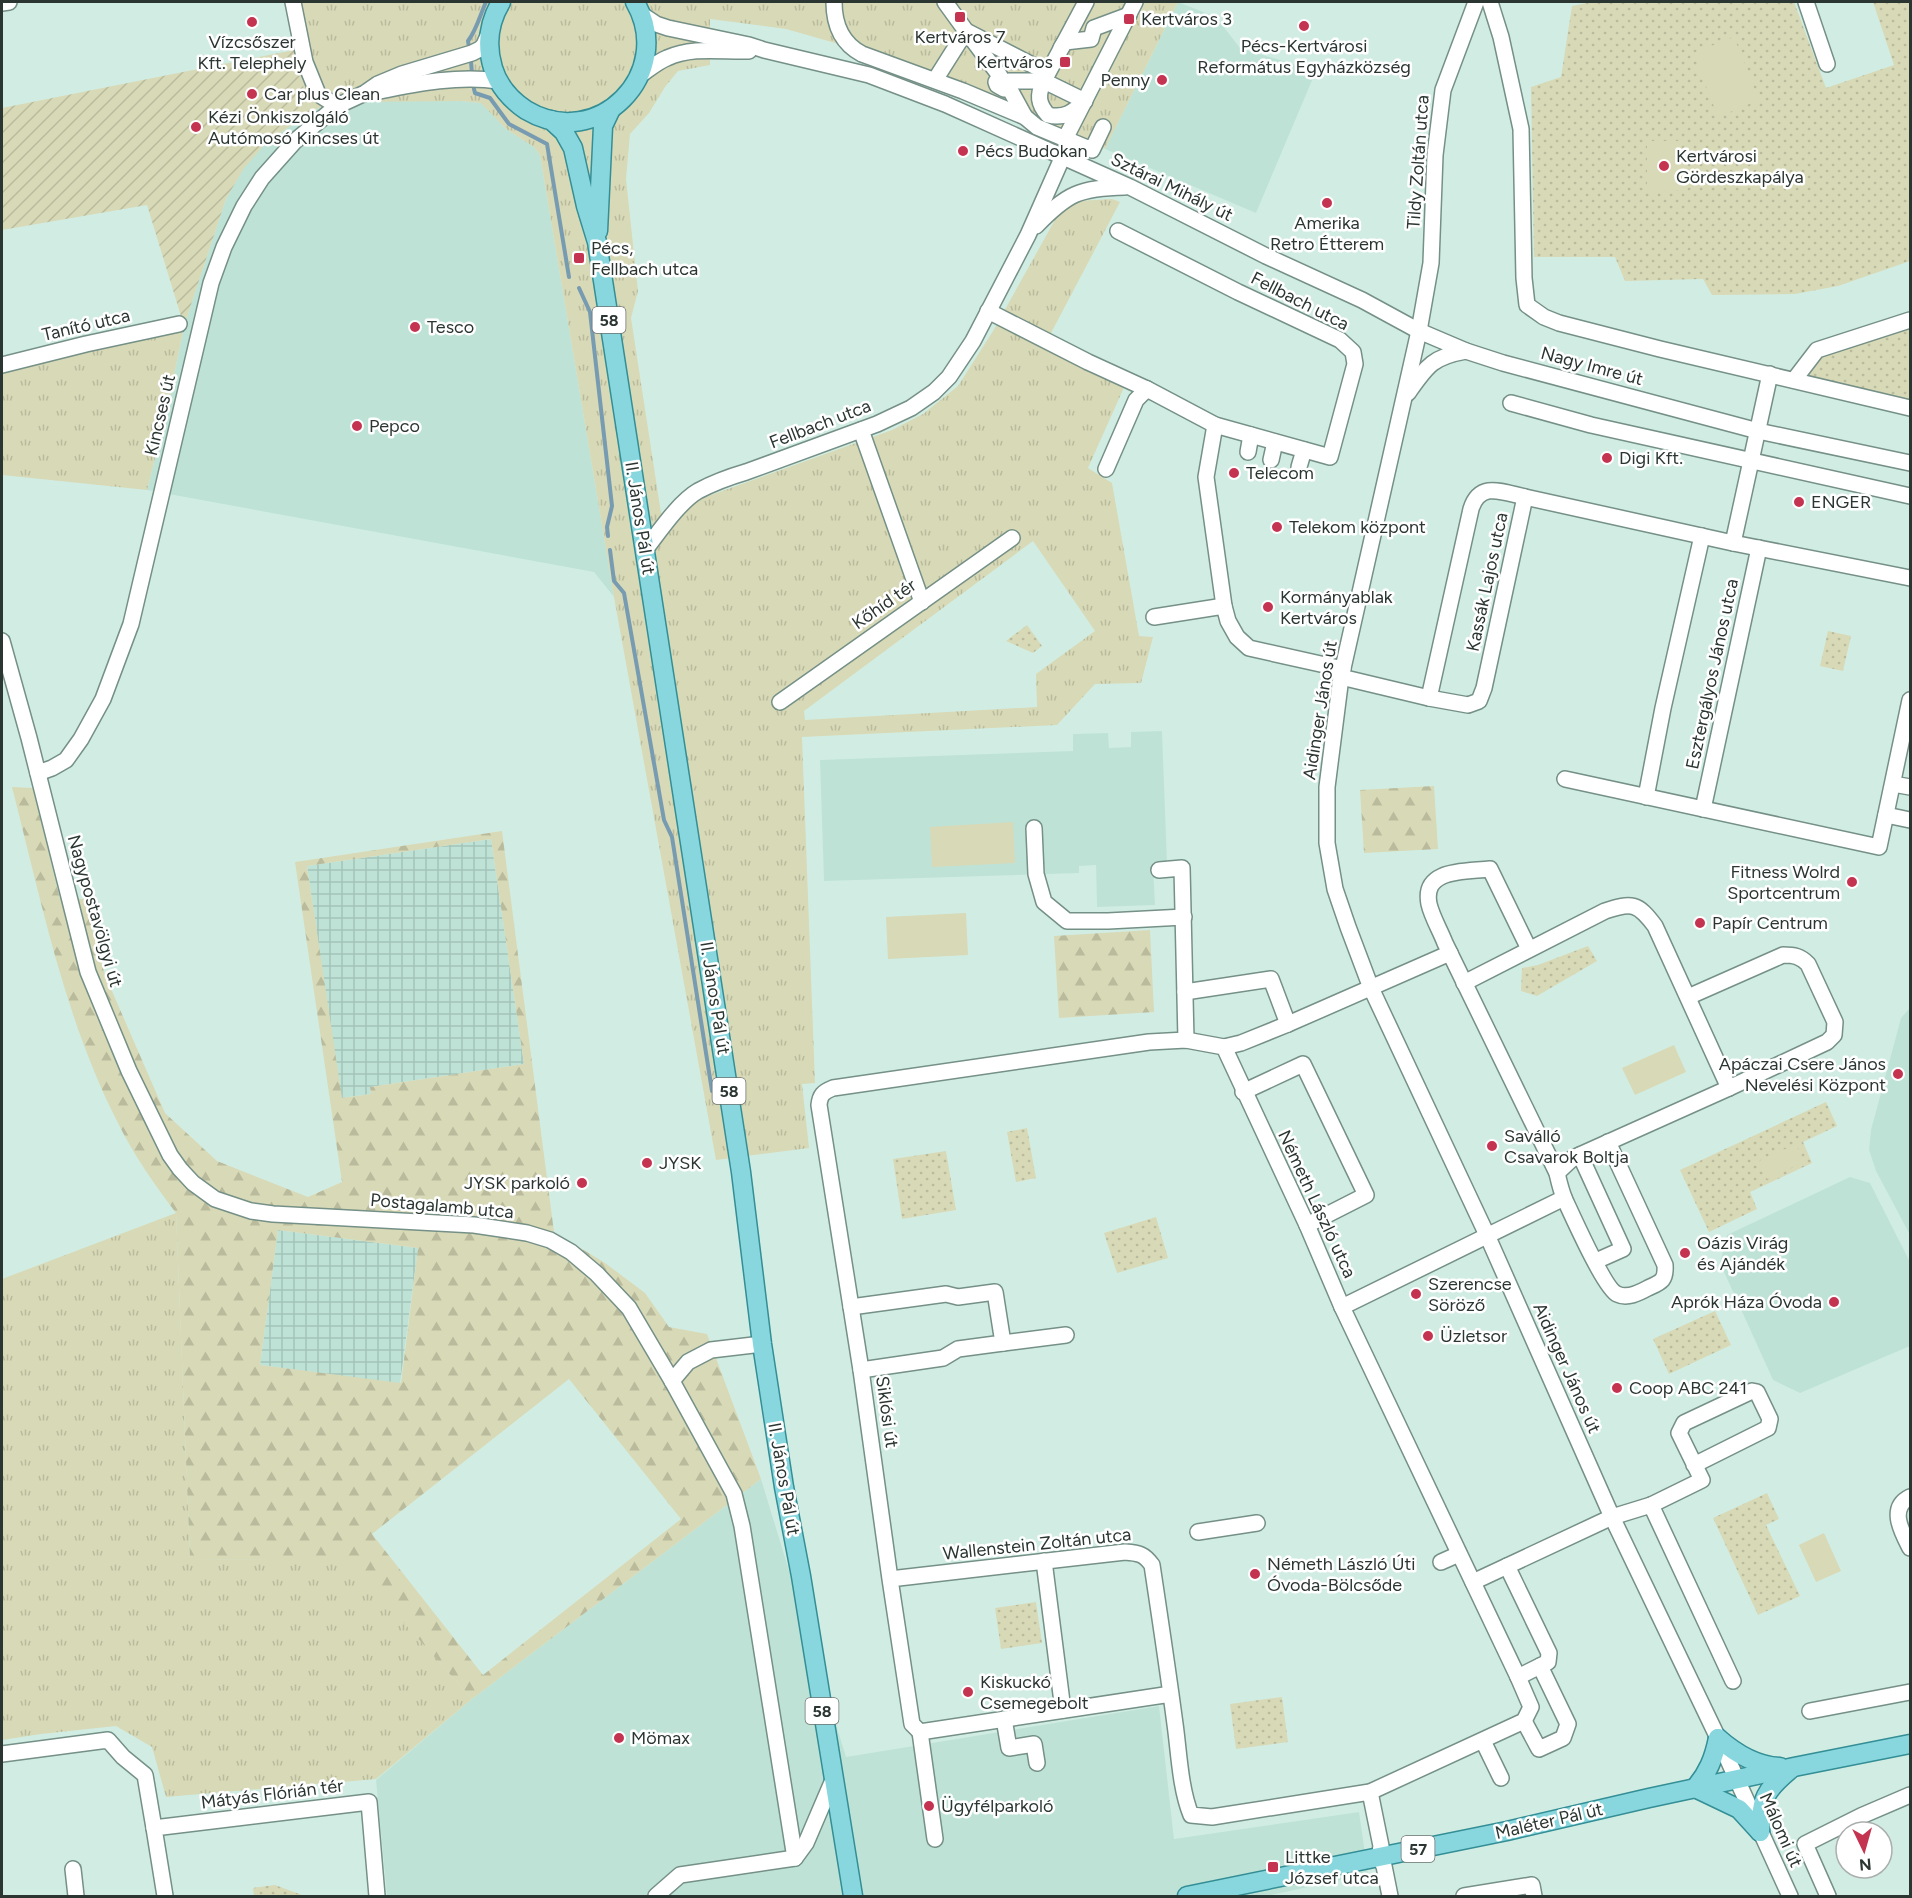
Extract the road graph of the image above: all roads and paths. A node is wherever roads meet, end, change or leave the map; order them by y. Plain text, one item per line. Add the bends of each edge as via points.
1 (9, 2) edge
2 (293, 2) edge
3 (501, 2) edge
4 (834, 2) edge
5 (945, 2) edge
6 (1086, 2) edge
7 (1476, 2) edge
8 (1490, 2) edge
9 (1806, 2) edge
10 (2, 3) edge
11 (638, 8) edge
12 (1132, 8) edge
13 (490, 31) junction
14 (966, 31) junction
15 (1093, 34) junction
16 (1065, 42) junction
17 (764, 50) junction
18 (1827, 64) dead end
19 (1034, 65) junction
20 (1101, 69) junction
21 (639, 76) junction
22 (1046, 77) junction
23 (935, 80) junction
24 (499, 81) junction
25 (1003, 83) junction
26 (1060, 89) junction
27 (963, 91) junction
28 (365, 93) junction
29 (1085, 101) junction
30 (996, 105) junction
31 (337, 106) junction
32 (611, 109) junction
33 (1025, 117) junction
34 (551, 120) junction
35 (1045, 122) junction
36 (1103, 128) dead end
37 (1065, 139) junction
38 (1063, 156) junction
39 (1130, 187) junction
40 (1118, 231) dead end
41 (1028, 235) junction
42 (597, 242) junction
43 (988, 311) junction
44 (1911, 320) edge
45 (179, 324) dead end
46 (1419, 331) junction
47 (1466, 351) junction
48 (2, 365) edge
49 (1770, 375) junction
50 (1794, 380) junction
51 (1147, 389) junction
52 (1403, 401) junction
53 (1511, 403) dead end
54 (1911, 408) edge
55 (1215, 425) junction
56 (861, 430) junction
57 (1758, 431) junction
58 (1251, 435) junction
59 (1275, 442) junction
60 (1304, 450) junction
61 (1248, 452) dead end
62 (1271, 460) dead end
63 (1752, 460) junction
64 (1911, 463) edge
65 (1299, 467) dead end
66 (1106, 469) dead end
67 (1911, 496) edge
68 (1525, 497) junction
69 (1702, 536) junction
70 (1012, 538) dead end
71 (1733, 543) junction
72 (1759, 548) junction
73 (645, 550) junction
74 (1911, 578) edge
75 (922, 602) junction
76 (1224, 606) junction
77 (1154, 617) dead end
78 (2, 642) edge
79 (1342, 673) junction
80 (1430, 698) junction
81 (1911, 700) edge
82 (780, 702) dead end
83 (1905, 749) edge
84 (38, 773) junction
85 (1565, 779) dead end
86 (1893, 784) junction
87 (1911, 788) edge
88 (1646, 797) junction
89 (1703, 809) junction
90 (1886, 815) junction
91 (1911, 820) edge
92 (1034, 828) dead end
93 (1159, 870) dead end
94 (1184, 917) junction
95 (1528, 949) junction
96 (1450, 953) junction
97 (1464, 982) junction
98 (1371, 988) junction
99 (1185, 992) junction
100 (1688, 997) junction
101 (1288, 1024) junction
102 (1186, 1040) junction
103 (1224, 1047) junction
104 (1730, 1088) junction
105 (1243, 1092) junction
106 (1608, 1142) junction
107 (1580, 1155) junction
108 (1557, 1173) junction
109 (1564, 1198) junction
110 (215, 1199) joint
111 (1307, 1225) junction
112 (1487, 1234) junction
113 (1596, 1261) junction
114 (851, 1307) junction
115 (1342, 1307) junction
116 (1066, 1335) dead end
117 (1003, 1343) junction
118 (762, 1344) junction
119 (861, 1370) junction
120 (672, 1381) junction
121 (1694, 1465) junction
122 (1911, 1497) edge
123 (1651, 1505) junction
124 (1612, 1517) junction
125 (1257, 1523) dead end
126 (1198, 1532) dead end
127 (1911, 1548) edge
128 (1459, 1554) junction
129 (1044, 1561) junction
130 (1441, 1562) dead end
131 (1507, 1566) junction
132 (890, 1579) junction
133 (1473, 1582) junction
134 (1540, 1666) junction
135 (1518, 1677) junction
136 (1733, 1682) dead end
137 (1911, 1692) edge
138 (1171, 1694) junction
139 (1063, 1710) junction
140 (1810, 1711) dead end
141 (1004, 1719) junction
142 (1524, 1721) junction
143 (922, 1731) junction
144 (1718, 1738) junction
145 (1483, 1741) junction
146 (1911, 1744) edge
147 (2, 1754) edge
148 (1037, 1763) dead end
149 (1794, 1767) junction
150 (1501, 1778) dead end
151 (1737, 1779) junction
152 (833, 1780) junction
153 (1695, 1788) junction
154 (1370, 1792) junction
155 (1911, 1795) edge
156 (154, 1828) junction
157 (1761, 1832) junction
158 (935, 1839) dead end
159 (1378, 1857) junction
160 (795, 1858) junction
161 (72, 1869) dead end
162 (1490, 1894) edge
163 (76, 1896) edge
164 (165, 1896) edge
165 (378, 1896) edge
166 (656, 1896) edge
167 (853, 1896) edge
168 (1187, 1896) edge
169 (1390, 1896) edge
170 (1464, 1896) edge
171 (1534, 1896) edge
172 (1790, 1896) edge
173 (1828, 1896) edge

1 - 10 street
2 - 31 street via 305,62 318,94
3 - 13 main road, 58
4 - 23 street via 837,27 855,50
5 - 14 street
6 - 15 street
6 - 16 street
7 - 46 street, Tildy Zoltán utca via 1443,90 1435,155 1431,263
8 - 49 street, Nagy Imre út via 1521,129 1526,302 1559,322
9 - 18 street
11 - 17 street, Sztárai Mihály út via 656,24 668,28
11 - 21 main road, 58 via 646,41
12 - 15 street
12 - 20 street
13 - 24 main road, 58 via 490,57
13 - 28 street via 484,45 472,53 402,74
14 - 19 street
14 - 23 street
14 - 25 street
15 - 16 street
15 - 20 street
16 - 19 street via 1050,61
16 - 22 street
17 - 21 street, Sztárai Mihály út via 696,50 661,61
17 - 38 street, Sztárai Mihály út via 869,75
19 - 22 street
20 - 29 street
21 - 32 main road, 58
22 - 25 street
22 - 26 street
22 - 35 street via 1038,93
23 - 27 street
24 - 28 street via 414,83
24 - 34 main road, 58 via 520,106
25 - 27 street
25 - 30 street
25 - 33 street
26 - 29 street
26 - 35 street
27 - 30 street
28 - 31 street, Kincses út
29 - 35 street via 1072,113
29 - 37 street
30 - 33 street
31 - 84 street, Kincses út via 295,141 262,178 228,238 211,283 131,624 103,699 81,739 66,760
32 - 34 main road, 58 via 587,119
32 - 42 main road, 58 via 603,126
33 - 35 street
34 - 42 main road, 58 via 573,148
35 - 37 street
36 - 37 street via 1092,150
38 - 39 street, Sztárai Mihály út
38 - 41 street, Fellbach utca
39 - 41 street via 1097,187 1072,195 1055,206
39 - 46 street, Sztárai Mihály út
40 - 60 street, Fellbach utca via 1340,340 1353,352 1355,364 1330,457
41 - 43 street, Fellbach utca
42 - 73 main road, II. János Pál út / 58
43 - 51 street, Fellbach utca
43 - 56 street, Fellbach utca via 962,358 942,384 911,408
44 - 50 street via 1817,350
45 - 48 street, Tanító utca
46 - 47 street, Nagy Imre út
46 - 52 street, Aidinger János út
47 - 52 street via 1439,358 1430,365
47 - 57 street, Nagy Imre út
49 - 50 street, Nagy Imre út
49 - 57 street
50 - 54 street, Nagy Imre út
51 - 55 street, Fellbach utca
51 - 66 street via 1136,400
52 - 79 street, Aidinger János út
53 - 63 street
55 - 58 street, Fellbach utca
55 - 76 street, Kassák Lajos utca via 1206,477
56 - 73 street, Fellbach utca via 727,477 696,492
56 - 75 street
57 - 63 street
57 - 64 street, Nagy Imre út
58 - 59 street, Fellbach utca
58 - 61 street
59 - 60 street, Fellbach utca
59 - 62 street
60 - 65 street
63 - 67 street
63 - 71 street
68 - 69 street
68 - 80 street, Kassák Lajos utca via 1493,490 1474,498
68 - 80 street, Kassák Lajos utca via 1479,701 1468,705
69 - 71 street
69 - 88 street
70 - 75 street, Kőhíd tér
71 - 72 street
72 - 74 street
72 - 89 street, Esztergályos János utca
73 - 118 main road, II. János Pál út / 58 via 741,1172
75 - 82 street, Kőhíd tér
76 - 77 street
76 - 79 street, Kassák Lajos utca via 1237,637 1249,648
78 - 84 street, Nagypostavölgyi út
79 - 80 street, Kassák Lajos utca
79 - 98 street, Aidinger János út via 1327,787 1328,843 1335,889
81 - 83 street
83 - 86 street
84 - 110 street, Nagypostavölgyi út via 88,972 170,1155 193,1183
85 - 88 street
86 - 87 street
86 - 90 street
88 - 89 street
89 - 90 street via 1878,847
90 - 91 street
92 - 94 street via 1036,874 1044,902 1067,921
93 - 94 street via 1182,868
94 - 99 street
95 - 96 street via 1491,869 1446,874 1428,888 1429,905
95 - 97 street
95 - 100 street via 1605,911 1634,906 1644,911 1655,926
96 - 97 street
96 - 98 street
97 - 108 street
98 - 101 street
98 - 112 street, Aidinger János út
99 - 101 street via 1271,979
99 - 102 street
100 - 104 street
100 - 104 street via 1783,955 1794,955 1808,964 1835,1022 1834,1035 1827,1042
101 - 103 street
102 - 103 street
102 - 114 street, Siklósi út via 1149,1042 824,1092 819,1105
103 - 105 street, Németh László utca
104 - 106 street
105 - 111 street, Németh László utca
105 - 111 street via 1302,1064 1359,1180 1366,1196
106 - 107 street
106 - 113 street via 1665,1265 1666,1275 1661,1282 1635,1294 1622,1295 1614,1293
107 - 108 street
107 - 113 street via 1623,1249
108 - 109 street
109 - 112 street
109 - 113 street
110 - 120 street, Postagalamb utca via 273,1215 474,1225 550,1240 597,1274 628,1308
111 - 115 street, Németh László utca
112 - 115 street
112 - 124 street, Aidinger János út
114 - 117 street via 946,1294 958,1298 995,1292
114 - 119 street, Siklósi út
115 - 128 street, Németh László utca
116 - 117 street
117 - 119 street via 958,1349 943,1358
118 - 120 street via 711,1350 688,1362
118 - 152 main road, II. János Pál út / 58
119 - 132 street, Siklósi út
120 - 160 street, Postagalamb utca via 734,1494
121 - 121 street via 1768,1428 1770,1419 1757,1392 1684,1423 1679,1433
121 - 123 street via 1702,1480
122 - 127 street via 1903,1500 1898,1520
123 - 124 street
123 - 136 street
124 - 131 street
124 - 144 street, Aidinger János út
125 - 126 street
128 - 130 street
128 - 133 street, Németh László utca
129 - 132 street, Wallenstein Zoltán utca
129 - 138 street, Wallenstein Zoltán utca via 1125,1552 1145,1555 1152,1565
129 - 139 street
131 - 133 street
131 - 134 street via 1549,1653 1548,1662
132 - 143 street, Siklósi út via 912,1724
133 - 135 street, Németh László utca
134 - 135 street
134 - 142 street via 1568,1724 1563,1738 1539,1749
135 - 142 street, Németh László utca via 1531,1707
137 - 140 street
138 - 139 street
138 - 154 street, Wallenstein Zoltán utca via 1191,1815 1212,1817
139 - 141 street
141 - 143 street
141 - 148 street via 1009,1748 1034,1744
142 - 145 street
143 - 158 street, Siklósi út
144 - 149 main road via 1752,1761
144 - 151 street, Aidinger János út
144 - 153 main road via 1706,1776
145 - 150 street
145 - 154 street
146 - 149 main road, Maléter Pál út / 57
147 - 156 street via 108,1740 145,1775
149 - 151 main road, Maléter Pál út / 57
149 - 157 main road via 1765,1796
151 - 153 main road, Maléter Pál út / 57
151 - 157 street, Málomi út
152 - 160 street via 806,1843
152 - 167 main road, II. János Pál út / 58
153 - 157 main road via 1739,1809
153 - 159 main road, Maléter Pál út / 57
154 - 159 street via 1381,1846
155 - 173 street via 1861,1815 1806,1844
156 - 164 street
156 - 165 street, Mátyás Flórián tér via 369,1802
157 - 172 street, Málomi út
159 - 168 main road, Maléter Pál út / 57
159 - 169 street via 1384,1866
160 - 166 street via 680,1875
161 - 163 street
162 - 170 street
162 - 171 street via 1532,1885

